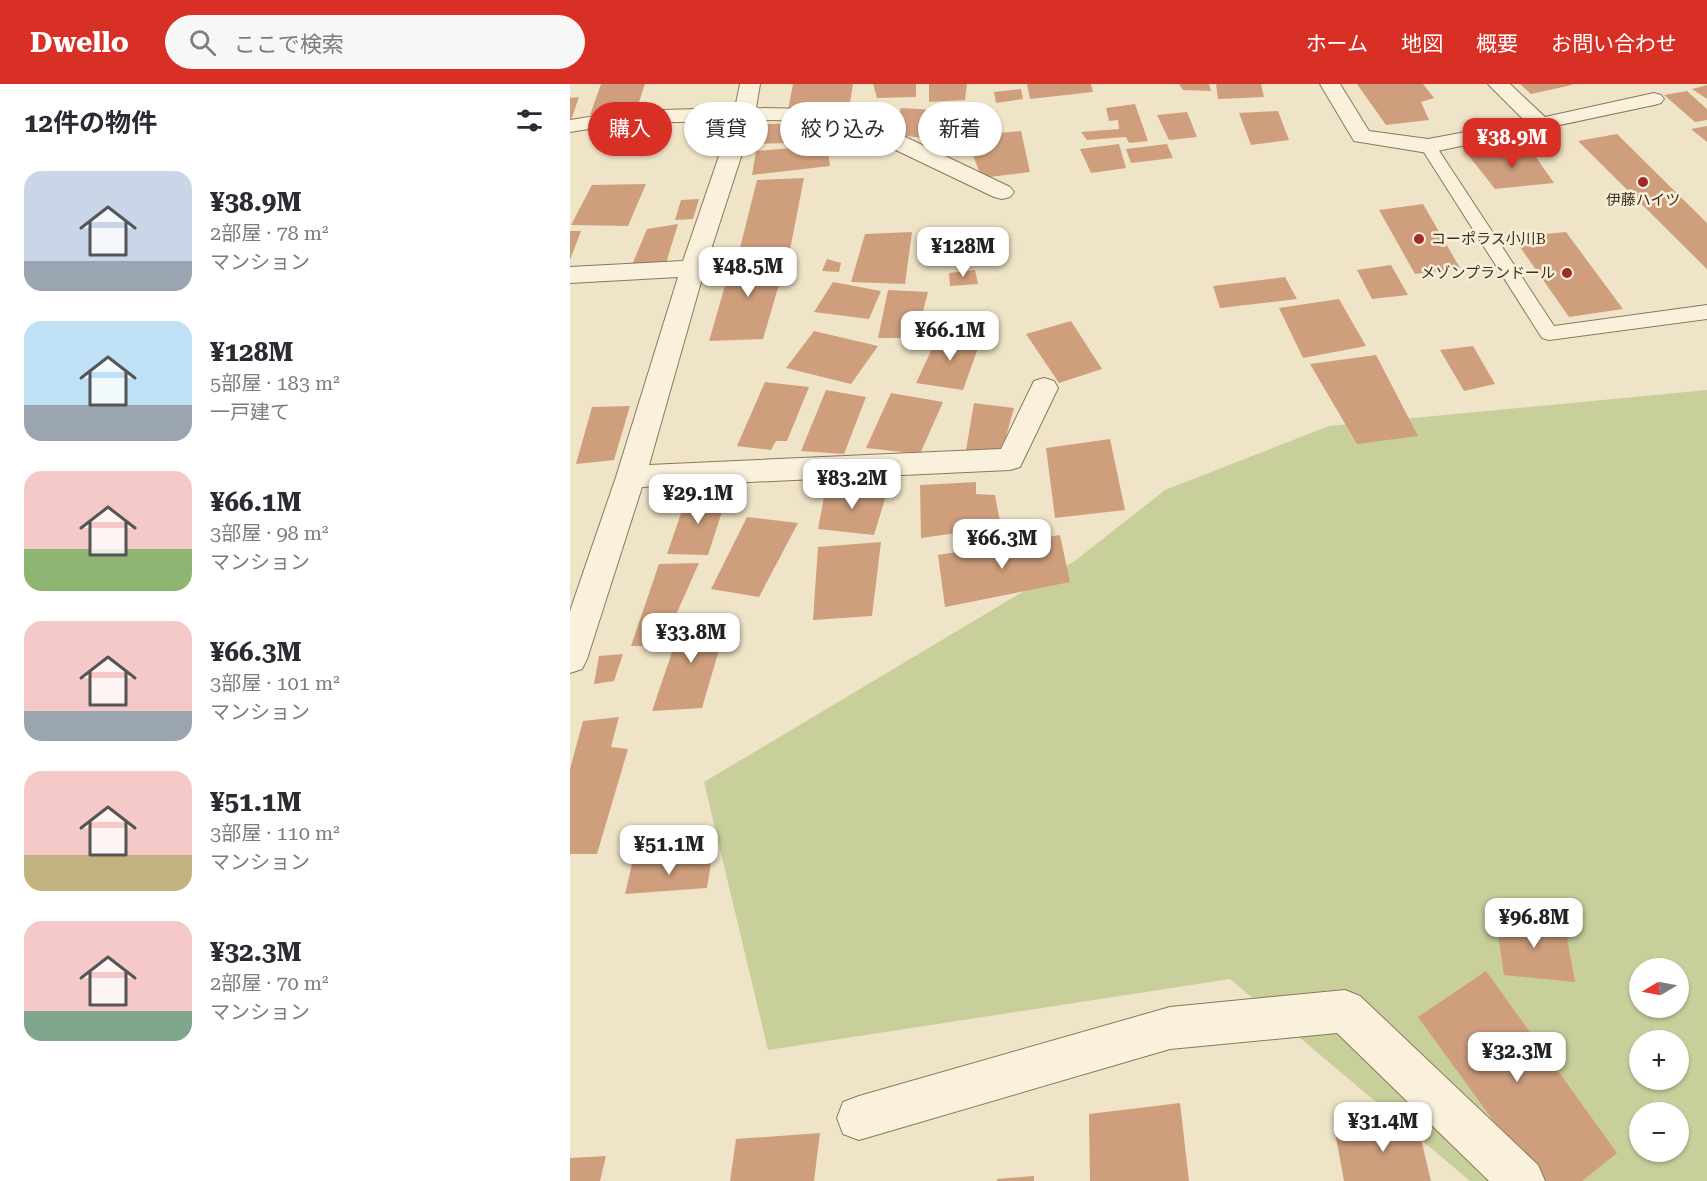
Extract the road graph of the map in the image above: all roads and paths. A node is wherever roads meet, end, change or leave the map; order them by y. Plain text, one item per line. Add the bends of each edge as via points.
1 (750, 84) edge
2 (1330, 84) edge
3 (1498, 84) edge
4 (1654, 99) dead end
5 (746, 102) edge
6 (768, 114) edge
7 (684, 116) edge
8 (1541, 124) junction
9 (570, 126) edge
10 (1428, 146) junction
11 (730, 156) edge
12 (1002, 192) dead end
13 (693, 268) junction
14 (570, 275) edge
15 (1707, 312) edge
16 (1044, 388) dead end
17 (630, 477) junction
18 (570, 659) edge
19 (859, 1118) dead end
20 (1522, 1181) edge

1 - 5 street
2 - 10 street via 1362,136
3 - 8 street
4 - 8 street
6 - 12 street via 855,115 887,137
7 - 9 street via 626,117
8 - 10 street
10 - 15 lane via 1549,333
11 - 13 street
13 - 14 street
13 - 17 street
16 - 17 street via 1010,459
17 - 18 street
19 - 20 street via 1170,1028 1345,1011

